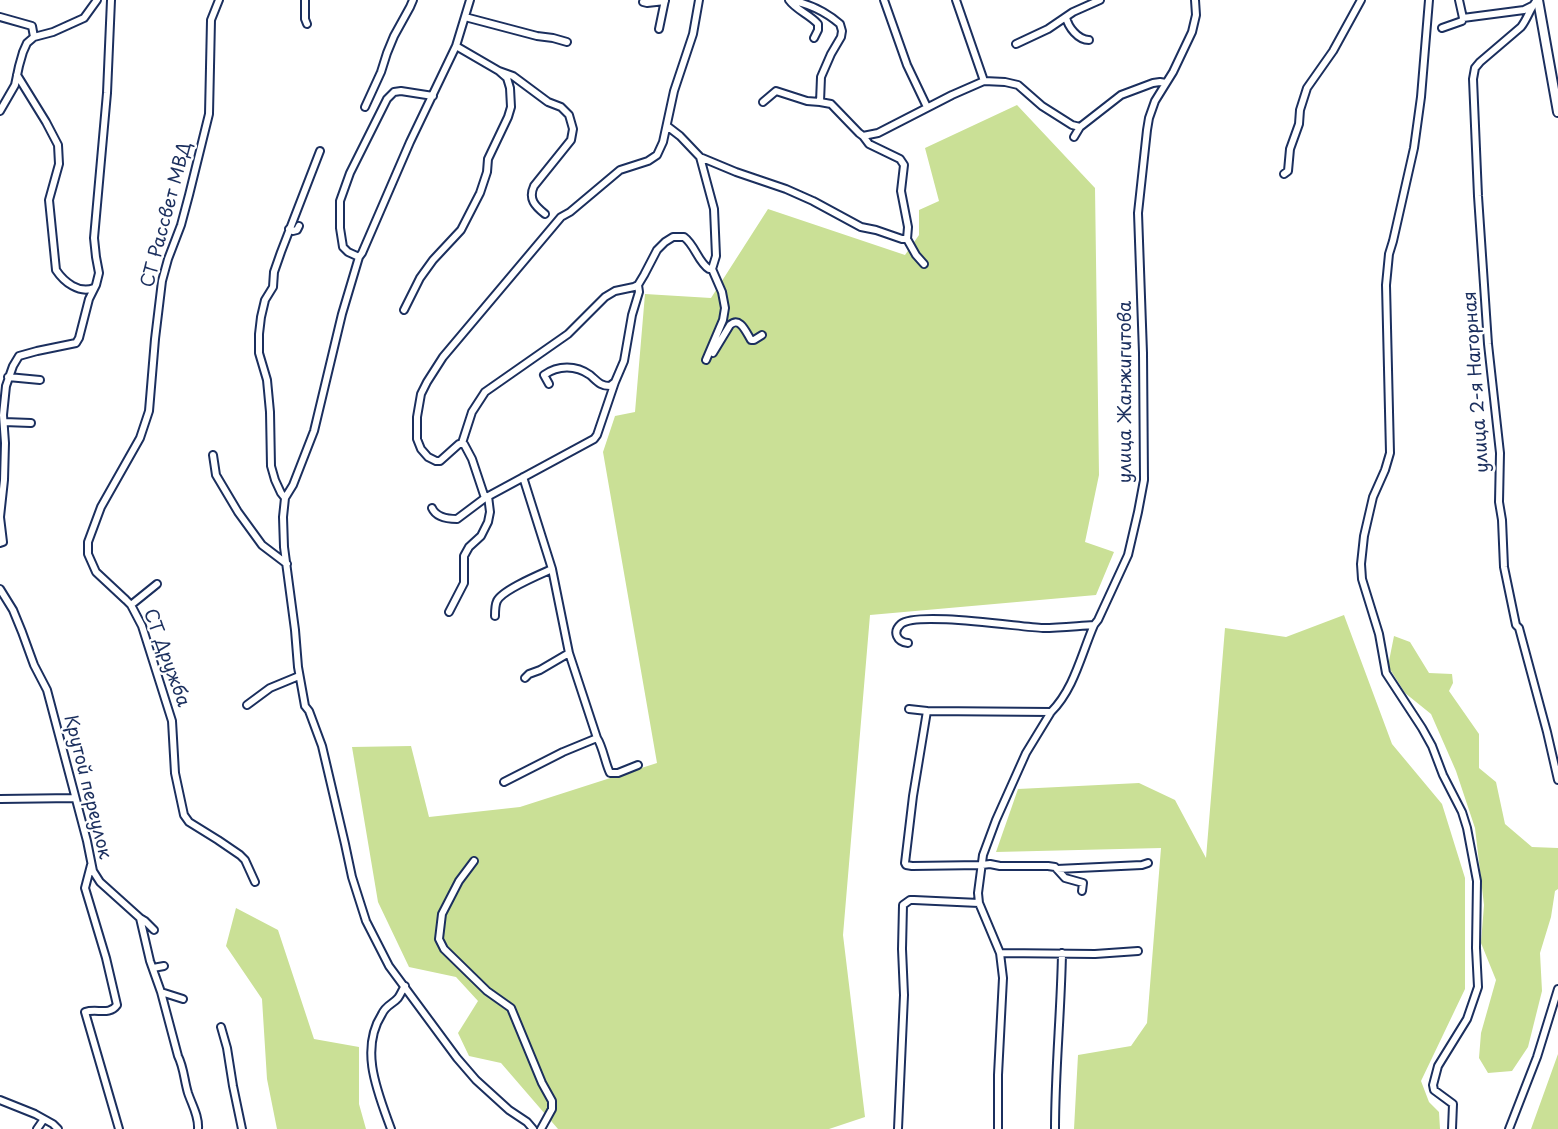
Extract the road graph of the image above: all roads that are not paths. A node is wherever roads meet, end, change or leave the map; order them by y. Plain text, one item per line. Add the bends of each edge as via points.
1 (97, 0) edge
2 (111, 0) edge
3 (219, 0) edge
4 (305, 0) edge
5 (413, 0) edge
6 (470, 0) edge
7 (665, 0) edge
8 (699, 0) edge
9 (789, 0) edge
10 (884, 0) edge
11 (956, 0) edge
12 (1100, 0) edge
13 (1196, 0) edge
14 (1361, 0) edge
15 (1429, 0) edge
16 (1459, 0) edge
17 (1536, 1) edge
18 (643, 2) dead end
19 (0, 17) edge
20 (465, 17) junction
21 (1066, 17) junction
22 (1463, 18) junction
23 (307, 24) dead end
24 (1442, 28) dead end
25 (659, 29) dead end
26 (34, 37) junction
27 (814, 38) dead end
28 (1089, 40) dead end
29 (567, 42) dead end
30 (1016, 44) dead end
31 (456, 46) junction
32 (499, 71) junction
33 (17, 75) junction
34 (984, 81) junction
35 (1166, 83) junction
36 (1556, 90) edge
37 (433, 96) junction
38 (763, 102) dead end
39 (820, 102) junction
40 (365, 106) dead end
41 (927, 107) junction
42 (0, 111) edge
43 (1558, 112) edge
44 (667, 126) junction
45 (1080, 127) junction
46 (873, 135) junction
47 (864, 136) junction
48 (1074, 137) dead end
49 (869, 144) junction
50 (320, 151) dead end
51 (700, 157) junction
52 (1284, 174) dead end
53 (545, 214) dead end
54 (299, 226) dead end
55 (289, 229) junction
56 (907, 239) junction
57 (359, 257) junction
58 (924, 264) dead end
59 (712, 268) junction
60 (638, 285) junction
61 (94, 288) junction
62 (404, 310) dead end
63 (762, 335) dead end
64 (8, 377) junction
65 (40, 380) dead end
66 (615, 382) junction
67 (549, 384) dead end
68 (4, 422) junction
69 (31, 423) dead end
70 (140, 438) joint
71 (462, 443) junction
72 (213, 456) dead end
73 (523, 477) junction
74 (487, 497) junction
75 (285, 498) junction
76 (432, 508) dead end
77 (0, 543) edge
78 (287, 564) junction
79 (552, 569) junction
80 (157, 584) dead end
81 (0, 589) edge
82 (131, 605) junction
83 (448, 612) dead end
84 (495, 616) dead end
85 (1094, 625) junction
86 (908, 643) dead end
87 (569, 653) junction
88 (299, 676) junction
89 (525, 678) dead end
90 (247, 705) dead end
91 (909, 709) dead end
92 (927, 711) junction
93 (1051, 712) junction
94 (597, 738) junction
95 (638, 765) dead end
96 (1558, 780) edge
97 (504, 782) dead end
98 (75, 798) junction
99 (0, 799) edge
100 (474, 861) dead end
101 (1148, 863) dead end
102 (91, 865) junction
103 (982, 866) junction
104 (1057, 869) junction
105 (255, 882) dead end
106 (1082, 891) dead end
107 (979, 903) junction
108 (140, 918) junction
109 (154, 930) dead end
110 (1138, 951) dead end
111 (1000, 953) junction
112 (1062, 953) junction
113 (164, 966) dead end
114 (153, 968) junction
115 (405, 986) junction
116 (1558, 989) edge
117 (161, 992) junction
118 (183, 999) dead end
119 (221, 1027) dead end
120 (0, 1100) edge
121 (44, 1119) junction
122 (37, 1129) edge
123 (58, 1129) edge
124 (119, 1129) edge
125 (198, 1129) edge
126 (242, 1129) edge
127 (391, 1129) edge
128 (533, 1129) edge
129 (541, 1129) edge
130 (898, 1129) edge
131 (998, 1129) edge
132 (1055, 1129) edge
133 (1452, 1129) edge
134 (1509, 1129) edge

1 - 26 street via 84,18
2 - 61 street via 94,238 99,273
3 - 70 street, СТ Рассвет МВД via 211,20 209,114 162,281 149,411
4 - 23 street
5 - 40 street via 393,36
6 - 20 street
7 - 18 street
7 - 25 street
8 - 44 street
9 - 27 street via 818,24
9 - 39 street via 816,9 841,27 841,37 821,77
10 - 41 street
11 - 34 street
12 - 21 street
13 - 35 street, улица Жанжигитова via 1192,32
14 - 52 street via 1307,88 1290,148 1288,171
15 - 133 street via 1414,148 1386,276 1390,453 1373,497 1361,564 1386,673 1432,746 1462,812 1477,881 1478,987 1467,1019 1438,1066 1432,1085 1453,1104
16 - 22 street
17 - 22 street via 1524,10
17 - 36 street
17 - 96 street, улица 2-я Нагорная via 1521,27 1475,68 1473,86 1488,344 1500,453 1504,567
19 - 26 street via 32,26
20 - 29 street
20 - 31 street
21 - 28 street via 1078,36
21 - 30 street
22 - 24 street
26 - 33 street via 27,43
31 - 32 street
31 - 37 street
32 - 53 street via 561,107 572,123 571,140 532,190 532,201
32 - 62 street via 507,78 511,107 488,159 480,193 461,230 420,278
33 - 42 street
33 - 61 street via 58,146 59,164 49,200 56,270 73,286
34 - 41 street
34 - 45 street via 1018,85 1042,106
35 - 45 street via 1153,83 1121,95
35 - 85 street, улица Жанжигитова via 1149,118 1138,213 1144,480 1128,555
36 - 43 street
37 - 57 street
37 - 57 street via 394,92 350,173 339,207 341,240 348,252
38 - 39 street via 777,92
39 - 47 street via 831,104
41 - 46 street
44 - 51 street
44 - 71 street via 657,155 620,170 561,217 442,357 421,394 416,432 419,444 436,461
45 - 48 street
46 - 47 street
46 - 49 street
47 - 49 street
49 - 56 street via 900,159 904,165 901,191
50 - 55 street
51 - 56 street via 804,197 861,227
51 - 59 street via 714,209 716,256
54 - 55 street via 297,230
55 - 75 street via 258,334 267,380 271,466
56 - 58 street
57 - 75 street via 314,431
59 - 60 street via 704,266 688,239 674,237 660,246
59 - 63 street via 725,308 707,359 733,322 741,325 751,340
60 - 66 street via 624,361
60 - 71 street via 605,297 568,334 485,392 472,412
61 - 64 street via 76,343 20,356
64 - 65 street
64 - 68 street
66 - 67 street via 610,387 603,386 584,372 558,368 544,375
66 - 73 street via 594,439
68 - 69 street
68 - 77 street
70 - 82 street, СТ Дружба via 101,507 88,542 88,554 96,572
71 - 74 street
72 - 78 street via 216,475 244,521 262,544
73 - 74 street
73 - 79 street
74 - 76 street via 458,519 439,516
74 - 83 street via 488,522 464,556 464,583
75 - 78 street
78 - 88 street
79 - 84 street via 500,597
79 - 87 street
80 - 82 street
81 - 98 street, Крутой переулок via 13,609 47,690
82 - 105 street, СТ Дружба via 142,626 172,721 175,773 184,815 240,855
85 - 86 street via 1045,628 908,620 897,629 899,640
85 - 93 street, улица Жанжигитова via 1076,674
87 - 89 street
87 - 94 street
88 - 90 street via 270,688
88 - 115 street via 305,706 322,746 366,921 389,966
91 - 92 street
92 - 93 street
92 - 103 street via 905,863
93 - 103 street, улица Жанжигитова via 1008,791
94 - 95 street via 610,773
94 - 97 street
98 - 99 street
98 - 102 street, Крутой переулок
100 - 129 street via 442,914 439,939 444,949 487,991 511,1008 552,1101
101 - 104 street
102 - 108 street, Крутой переулок via 96,878
102 - 124 street via 85,888 117,1005 109,1011 85,1012
103 - 104 street
103 - 107 street, улица Жанжигитова
104 - 106 street via 1065,878 1083,883
107 - 111 street
107 - 130 street via 910,900 903,905 904,995
108 - 109 street, Крутой переулок
108 - 114 street
110 - 112 street
111 - 112 street
111 - 131 street via 1003,978
112 - 132 street
113 - 114 street
114 - 117 street
115 - 127 street via 397,999 386,1006 373,1035 372,1069
115 - 128 street via 476,1080
116 - 134 street
117 - 118 street
117 - 125 street
119 - 126 street
120 - 121 street
121 - 122 street
121 - 123 street

